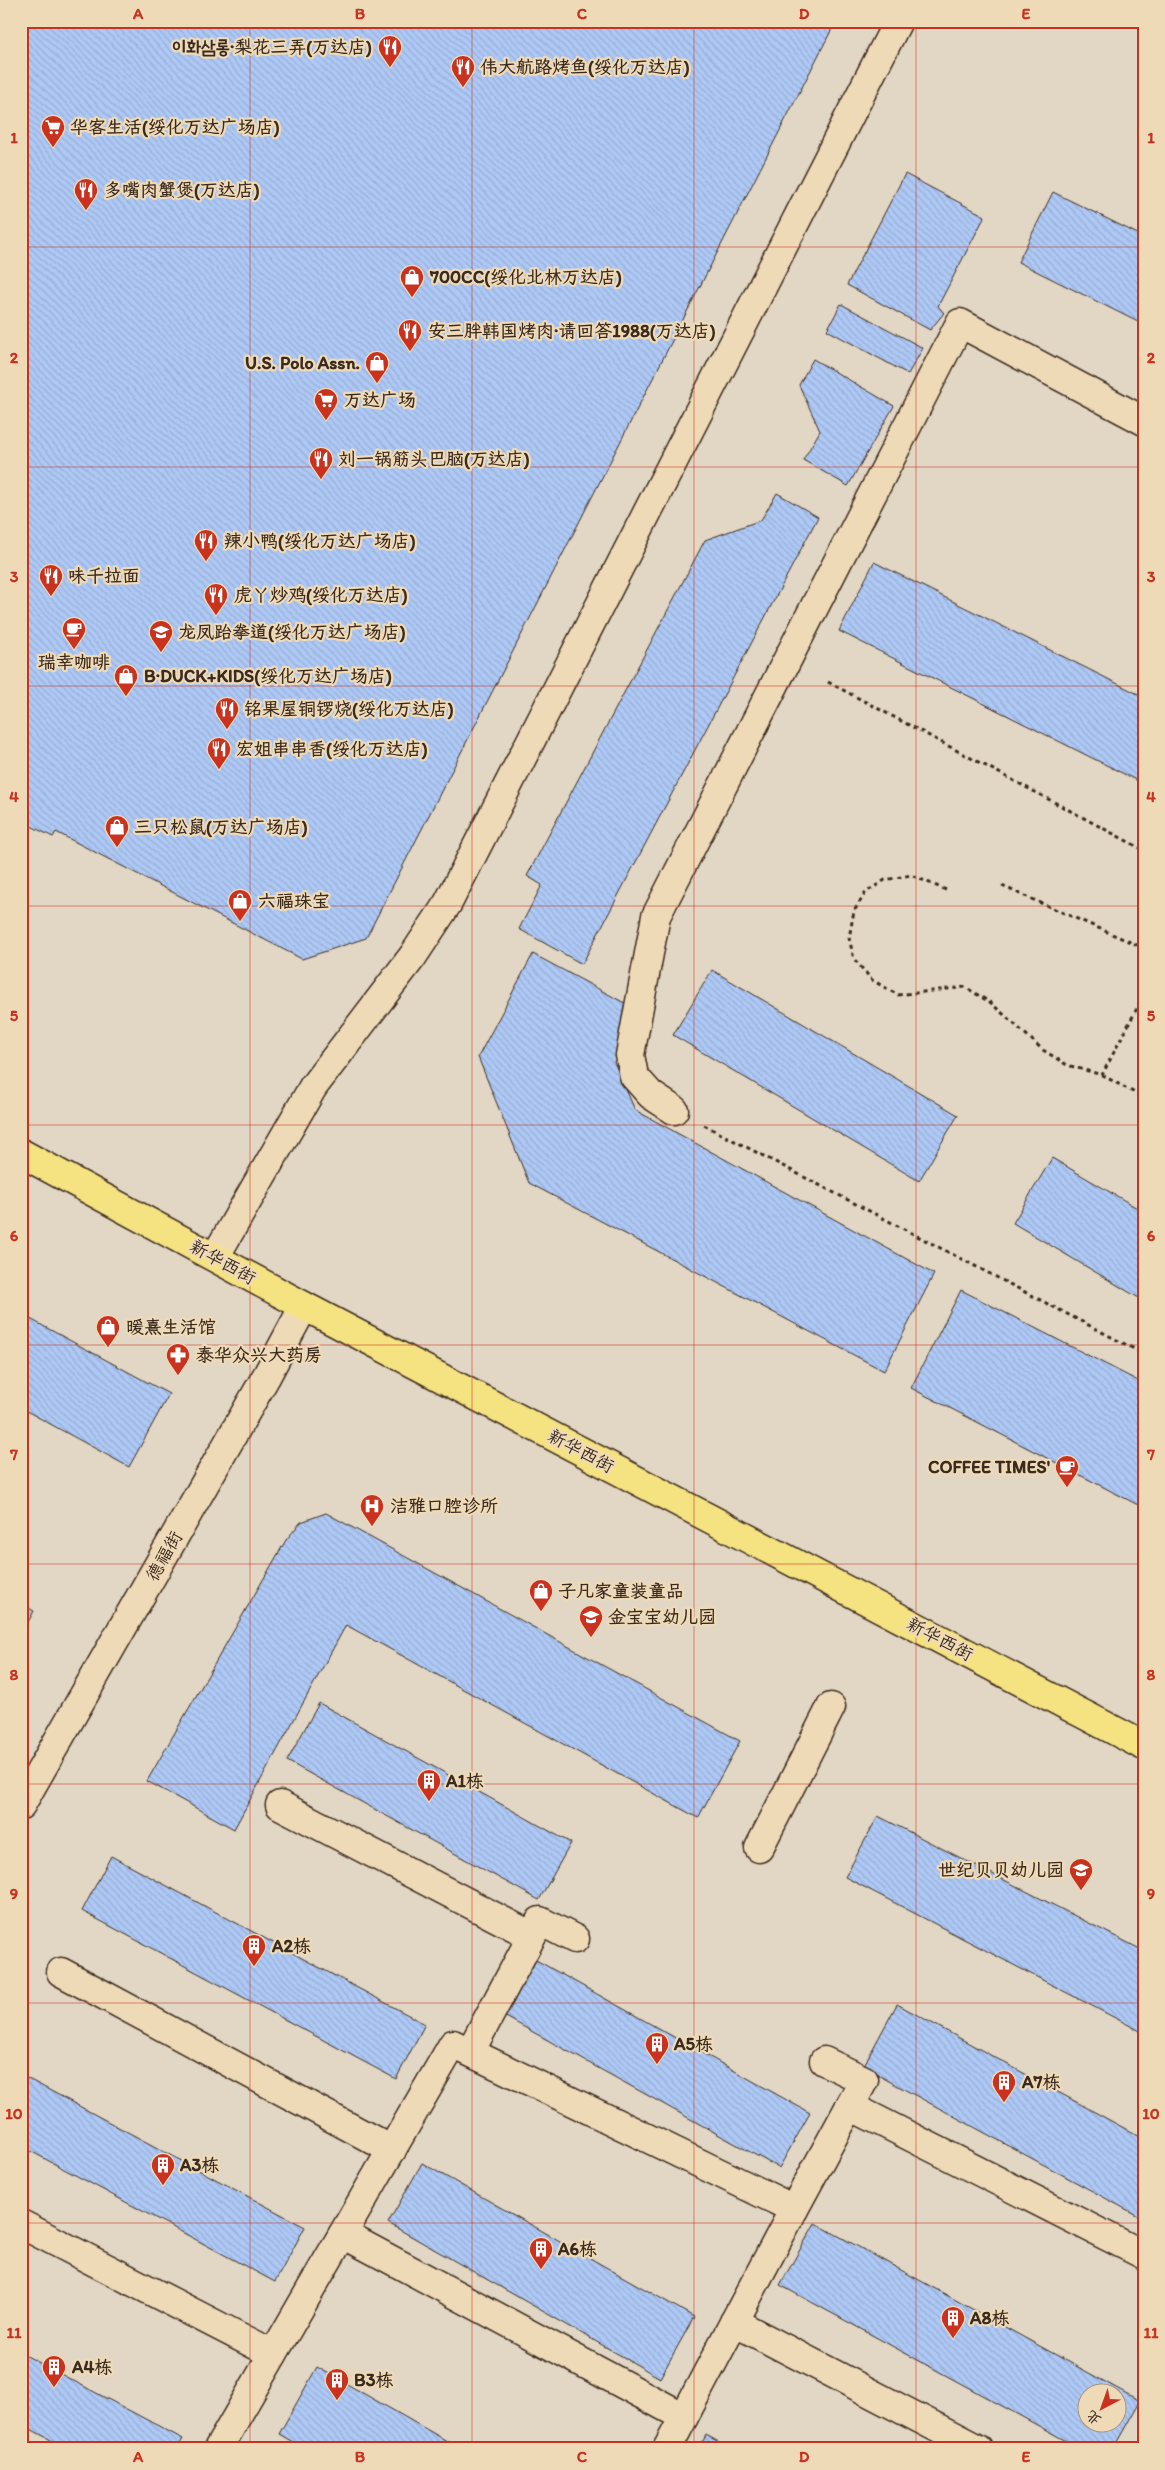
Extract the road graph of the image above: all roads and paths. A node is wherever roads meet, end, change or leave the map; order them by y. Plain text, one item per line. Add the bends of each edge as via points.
1 (898, 21) edge
2 (1144, 421) edge
3 (828, 682) dead end
4 (1144, 850) edge
5 (1002, 886) dead end
6 (946, 890) dead end
7 (1144, 948) edge
8 (1144, 995) edge
9 (1102, 1075) junction
10 (1144, 1098) edge
11 (674, 1110) joint
12 (21, 1153) edge
13 (215, 1257) junction
14 (304, 1306) junction
15 (1144, 1354) edge
16 (831, 1707) dead end
17 (1144, 1746) edge
18 (21, 1805) edge
19 (280, 1805) dead end
20 (759, 1848) dead end
21 (532, 1936) junction
22 (575, 1939) dead end
23 (61, 1972) dead end
24 (470, 2052) junction
25 (824, 2062) dead end
26 (850, 2106) junction
27 (392, 2150) junction
28 (794, 2208) junction
29 (21, 2224) edge
30 (343, 2234) junction
31 (1144, 2255) edge
32 (734, 2322) junction
33 (273, 2354) junction
34 (684, 2416) junction
35 (218, 2449) edge
36 (667, 2449) edge
37 (978, 2449) edge

1 - 13 street via 448,904 413,956 313,1087
2 - 11 street via 960,323 656,916 630,1055 634,1076 651,1095
3 - 4 path
5 - 7 path
6 - 9 path via 911,875 885,880 866,892 854,911 849,938 854,959 872,980 898,995 965,988 991,1003 1051,1055 1067,1065
8 - 9 path
9 - 10 path
11 - 15 path
12 - 13 main road, 新华西街
13 - 14 main road, 新华西街
14 - 17 main road, 新华西街
14 - 18 street, 德福街
16 - 20 street
19 - 21 street
21 - 22 street via 540,1921
21 - 24 street
23 - 27 street
24 - 27 street via 453,2044
24 - 28 street
25 - 26 street via 864,2080
26 - 28 street
26 - 31 street
27 - 30 street
28 - 32 street
29 - 33 street
30 - 33 street
30 - 34 street
32 - 34 street
32 - 37 street
33 - 35 street
34 - 36 street

